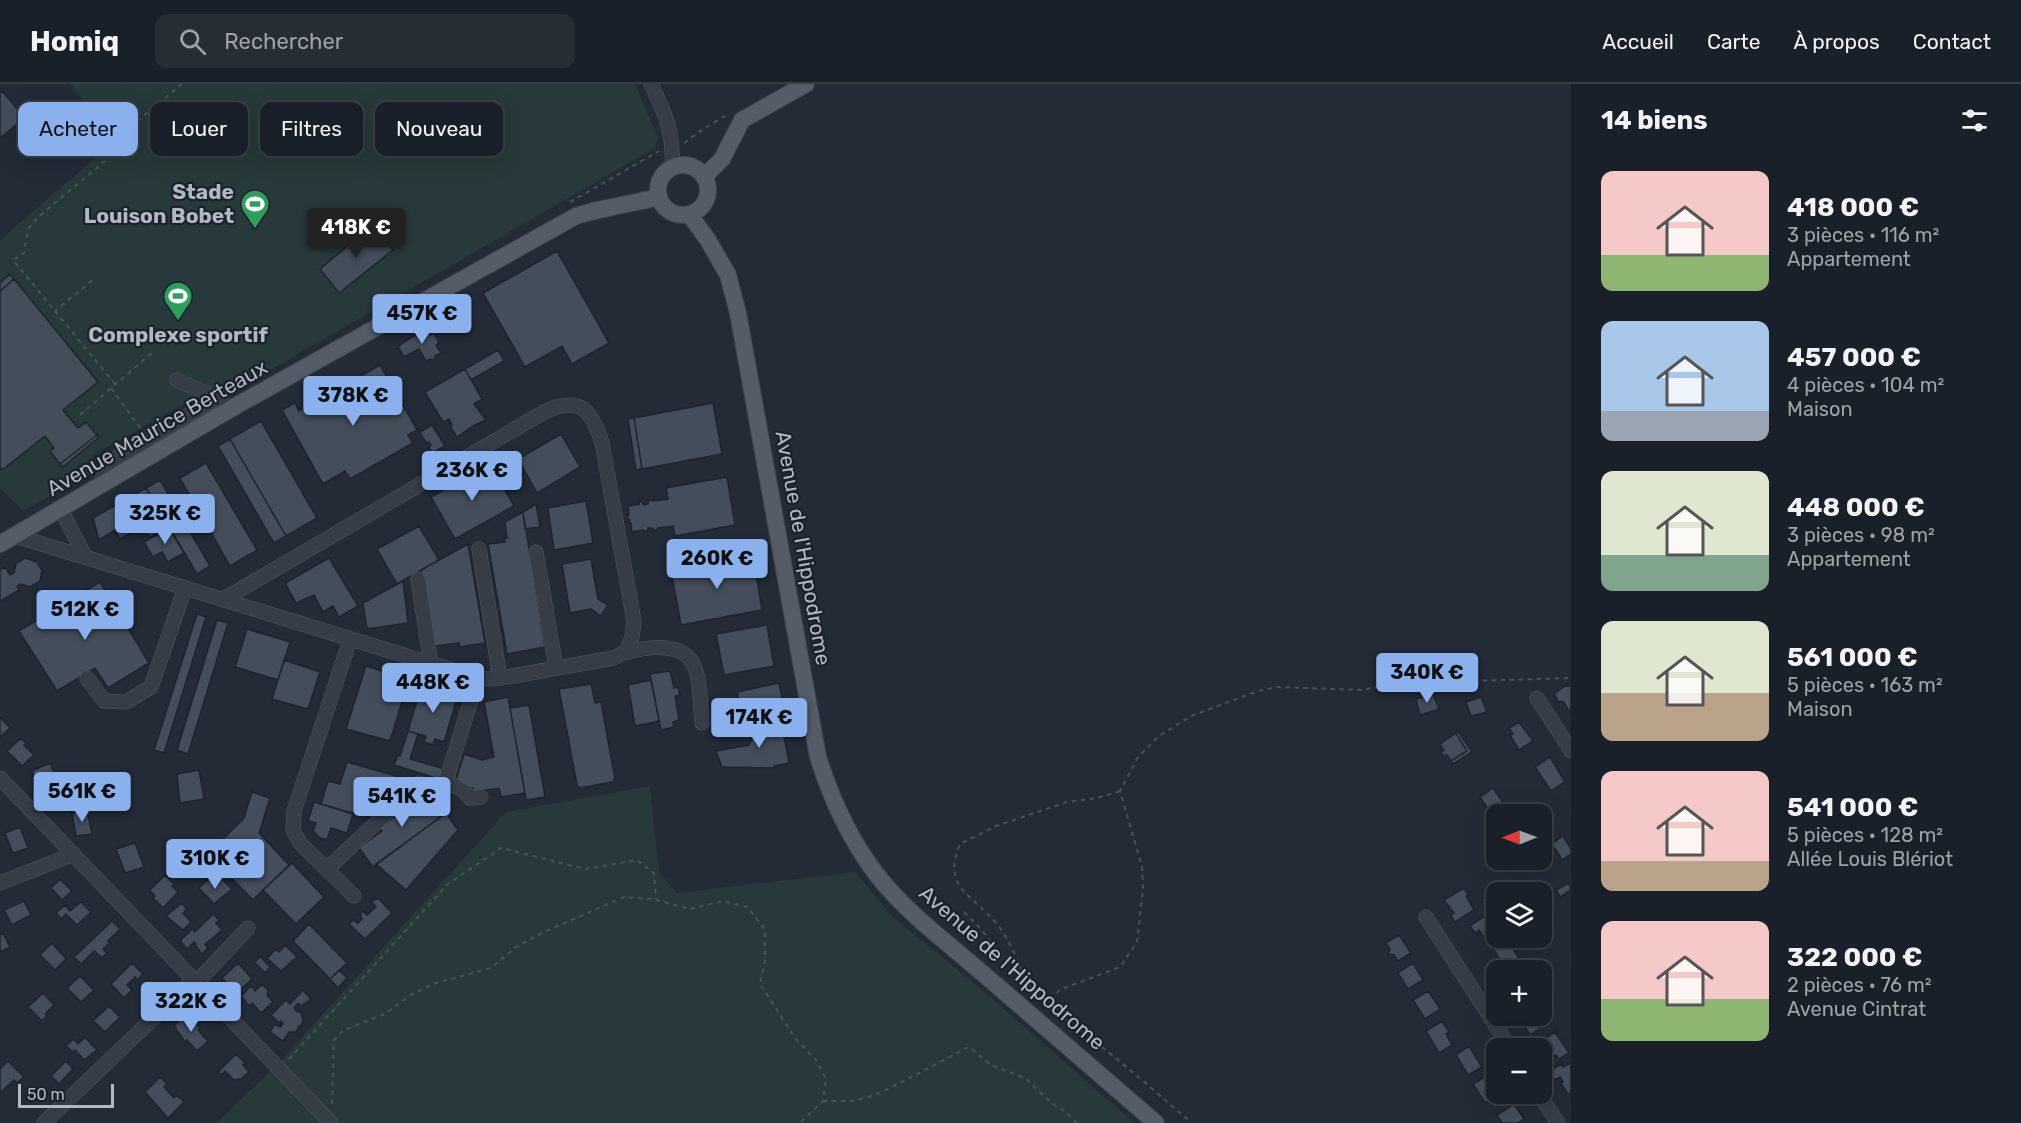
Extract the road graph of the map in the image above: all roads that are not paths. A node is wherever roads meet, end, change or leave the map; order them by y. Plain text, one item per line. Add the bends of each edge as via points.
1 (651, 84) edge
2 (806, 84) edge
3 (672, 168) junction
4 (704, 177) junction
5 (659, 197) junction
6 (689, 214) junction
7 (177, 380) dead end
8 (218, 398) junction
9 (234, 407) junction
10 (100, 486) junction
11 (61, 510) junction
12 (16, 536) junction
13 (0, 544) edge
14 (479, 549) dead end
15 (536, 552) dead end
16 (84, 556) junction
17 (417, 579) dead end
18 (185, 588) junction
19 (224, 599) junction
20 (350, 640) junction
21 (626, 651) junction
22 (428, 664) junction
23 (556, 668) junction
24 (87, 678) dead end
25 (478, 678) junction
26 (500, 678) junction
27 (1536, 698) dead end
28 (702, 723) dead end
29 (1571, 751) edge
30 (0, 778) edge
31 (435, 790) dead end
32 (481, 797) dead end
33 (74, 854) junction
34 (327, 869) junction
35 (0, 883) edge
36 (354, 896) dead end
37 (1426, 917) dead end
38 (248, 928) dead end
39 (195, 982) junction
40 (1504, 1038) edge
41 (1546, 1104) edge
42 (331, 1117) edge
43 (44, 1123) edge
44 (1156, 1123) edge
45 (1558, 1123) edge

1 - 3 street via 669,124
2 - 4 main road via 742,120 722,159
3 - 4 main road via 686,165
3 - 5 main road via 662,177
4 - 6 main road via 706,199
5 - 6 main road via 668,209
5 - 9 main road, Avenue Maurice Berteaux via 576,216
6 - 44 main road, Avenue de l'Hippodrome via 728,275 738,313 818,757 844,821 891,892
7 - 8 street
8 - 9 street
8 - 10 street via 109,462
9 - 10 main road, Avenue Maurice Berteaux
10 - 11 main road, Avenue Maurice Berteaux
11 - 12 main road, Avenue Maurice Berteaux
11 - 16 street
12 - 13 main road, Avenue Maurice Berteaux
12 - 16 street
14 - 26 street
15 - 23 street
16 - 18 street
17 - 22 street
18 - 19 street
18 - 24 street via 150,687 126,702 104,701
19 - 20 street
19 - 21 street via 544,412 564,405 587,411 596,422 602,443 634,621
20 - 22 street
20 - 34 street via 294,811 293,830 300,843
21 - 23 street via 613,658
21 - 28 street via 681,651 692,662 696,675
22 - 25 street
23 - 26 street
25 - 26 street
25 - 32 street via 447,781 470,798
27 - 29 street
30 - 33 street
31 - 34 street via 418,783
33 - 35 street
33 - 39 street
34 - 36 street
37 - 40 street
38 - 39 street
39 - 42 street via 277,1068
39 - 43 street
41 - 45 street

